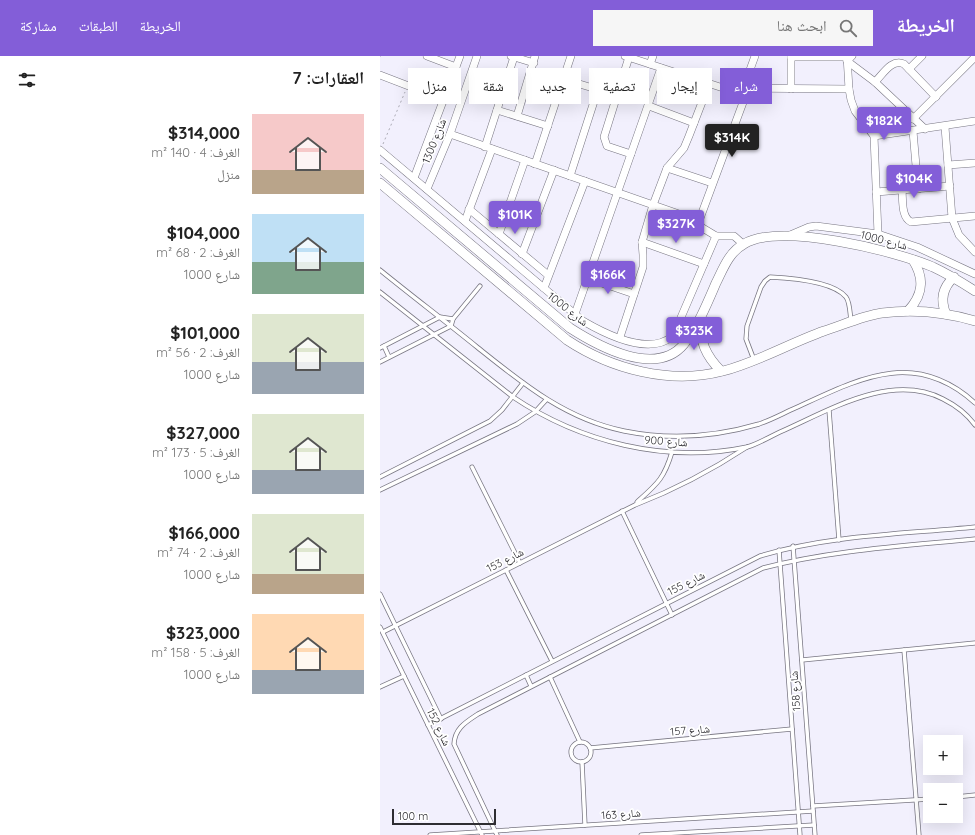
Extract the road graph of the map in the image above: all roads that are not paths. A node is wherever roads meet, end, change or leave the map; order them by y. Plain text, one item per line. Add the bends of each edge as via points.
1 (427, 56) edge
2 (460, 56) edge
3 (477, 56) edge
4 (513, 56) edge
5 (571, 56) edge
6 (653, 56) edge
7 (754, 56) edge
8 (791, 56) edge
9 (627, 57) edge
10 (849, 57) edge
11 (918, 57) edge
12 (972, 58) edge
13 (535, 59) edge
14 (650, 64) junction
15 (456, 67) joint
16 (567, 68) edge
17 (624, 68) edge
18 (661, 68) edge
19 (751, 68) edge
20 (910, 69) junction
21 (380, 76) edge
22 (657, 80) edge
23 (875, 82) junction
24 (408, 86) edge
25 (772, 89) edge
26 (791, 89) junction
27 (849, 89) junction
28 (936, 97) junction
29 (443, 104) edge
30 (555, 104) edge
31 (593, 104) edge
32 (613, 104) edge
33 (701, 104) edge
34 (740, 104) edge
35 (648, 106) junction
36 (497, 110) junction
37 (517, 116) junction
38 (914, 119) junction
39 (975, 121) edge
40 (694, 123) junction
41 (548, 126) junction
42 (946, 127) junction
43 (924, 130) junction
44 (913, 131) junction
45 (450, 134) junction
46 (874, 136) junction
47 (489, 148) junction
48 (380, 150) edge
49 (631, 154) junction
50 (525, 160) junction
51 (975, 163) edge
52 (535, 164) junction
53 (948, 165) junction
54 (380, 168) edge
55 (667, 168) junction
56 (554, 170) junction
57 (570, 176) junction
58 (414, 178) junction
59 (585, 181) junction
60 (712, 182) junction
61 (380, 183) edge
62 (950, 186) junction
63 (427, 189) junction
64 (918, 189) junction
65 (902, 190) junction
66 (617, 192) junction
67 (876, 192) junction
68 (653, 205) junction
69 (469, 209) junction
70 (975, 216) edge
71 (952, 218) junction
72 (465, 220) junction
73 (699, 221) junction
74 (498, 234) junction
75 (878, 234) junction
76 (716, 236) junction
77 (787, 236) junction
78 (642, 242) junction
79 (743, 244) junction
80 (975, 252) edge
81 (522, 254) junction
82 (913, 260) junction
83 (704, 264) junction
84 (380, 270) edge
85 (975, 274) edge
86 (548, 275) junction
87 (954, 277) junction
88 (587, 278) junction
89 (480, 286) dead end
90 (544, 288) junction
91 (975, 291) edge
92 (380, 292) edge
93 (634, 294) junction
94 (908, 312) junction
95 (575, 314) junction
96 (946, 314) junction
97 (440, 317) junction
98 (701, 318) junction
99 (453, 319) junction
100 (975, 321) edge
101 (851, 322) junction
102 (423, 326) junction
103 (451, 326) junction
104 (434, 335) junction
105 (620, 337) junction
106 (384, 346) junction
107 (380, 348) edge
108 (389, 357) junction
109 (754, 360) junction
110 (380, 362) edge
111 (721, 371) junction
112 (523, 383) junction
113 (513, 397) junction
114 (546, 400) junction
115 (975, 403) edge
116 (829, 410) junction
117 (535, 412) junction
118 (975, 425) edge
119 (748, 447) junction
120 (672, 452) junction
121 (472, 467) dead end
122 (380, 476) edge
123 (380, 490) edge
124 (635, 504) junction
125 (622, 511) junction
126 (975, 527) edge
127 (975, 539) edge
128 (839, 540) junction
129 (793, 546) junction
130 (779, 550) junction
131 (794, 561) junction
132 (520, 562) junction
133 (780, 564) junction
134 (506, 570) junction
135 (380, 594) edge
136 (666, 603) junction
137 (672, 615) junction
138 (395, 626) junction
139 (380, 627) edge
140 (383, 632) junction
141 (975, 643) edge
142 (904, 650) junction
143 (802, 660) junction
144 (552, 661) junction
145 (526, 675) junction
146 (404, 676) junction
147 (550, 677) junction
148 (531, 686) junction
149 (380, 687) edge
150 (441, 719) junction
151 (464, 723) joint
152 (428, 725) junction
153 (792, 729) junction
154 (580, 742) junction
155 (590, 748) junction
156 (582, 762) junction
157 (975, 796) edge
158 (963, 797) edge
159 (916, 800) junction
160 (923, 800) edge
161 (813, 808) junction
162 (798, 812) junction
163 (585, 825) junction
164 (814, 825) junction
165 (799, 826) junction
166 (495, 831) junction
167 (481, 833) edge
168 (696, 833) edge
169 (430, 835) edge
170 (497, 835) edge
171 (641, 835) edge
172 (800, 835) edge
173 (815, 835) edge
174 (920, 835) edge

1 - 15 street
2 - 15 street, شارع 1300
3 - 45 street, شارع 1300
4 - 13 street
4 - 36 street
5 - 16 street
6 - 14 street
7 - 19 street
8 - 10 street
8 - 26 street
9 - 14 street
9 - 17 street
10 - 23 street
10 - 27 street
11 - 20 street
12 - 28 street
13 - 37 street
14 - 18 street
20 - 23 street via 902,62 896,62
20 - 28 street
21 - 24 street
22 - 35 street
23 - 38 street
25 - 26 street
26 - 27 street
27 - 46 street via 855,111
28 - 38 street
29 - 58 street, شارع 1300
30 - 41 street
31 - 57 street
32 - 49 street via 604,143 612,149
33 - 40 street
34 - 60 street
35 - 40 street
35 - 49 street
36 - 37 street
36 - 47 street
37 - 41 street
38 - 43 street
39 - 42 street
40 - 55 street via 684,148
41 - 52 street
42 - 43 street
42 - 53 street
43 - 44 street
44 - 46 street
44 - 64 street
45 - 47 street
45 - 63 street, شارع 1300
46 - 67 street
47 - 50 street
47 - 69 street
48 - 58 street
49 - 66 street
50 - 52 street
50 - 74 street
51 - 53 street
52 - 56 street
53 - 62 street
54 - 98 street, شارع 1000 via 570,328 600,345 624,355 661,358 683,345
55 - 60 street
55 - 68 street
56 - 57 street
56 - 81 street
57 - 59 street
58 - 63 street
59 - 66 street
59 - 86 street
60 - 73 street
61 - 111 street via 566,340 582,350 615,365 656,374 698,375
62 - 64 street
62 - 71 street
63 - 72 street
64 - 65 street
65 - 67 street
65 - 71 street via 904,215 907,220 916,222
66 - 68 street
66 - 88 street
67 - 75 street
68 - 73 street
68 - 78 street
69 - 72 street
69 - 74 street
70 - 71 street
71 - 80 street via 959,235
72 - 90 street
73 - 76 street via 704,231
74 - 81 street
75 - 77 street via 816,226
75 - 85 street via 917,247
76 - 79 street via 734,236
76 - 83 street
77 - 79 street, شارع 1000 via 766,237
77 - 82 street, شارع 1000 via 859,246
78 - 83 street
78 - 93 street via 643,267
79 - 98 street, شارع 1000 via 726,263
81 - 86 street
82 - 87 street, شارع 1000
82 - 94 street via 922,281 921,292
83 - 105 street via 674,336 661,343 649,345
84 - 97 lane, شارع 900
86 - 90 street
87 - 91 street, شارع 1000
87 - 96 street via 944,290 942,298
88 - 93 street
88 - 95 street
89 - 99 lane
90 - 95 street
92 - 102 lane, شارع 900
93 - 105 street
94 - 96 street
94 - 101 street via 882,313
95 - 105 street via 593,326
96 - 100 street
97 - 99 lane
97 - 102 lane
97 - 103 lane, شارع 900
98 - 111 street via 702,342 706,353
99 - 103 lane
101 - 109 street via 796,341
101 - 109 lane via 846,297 836,289 824,284 770,278 761,287 747,326 746,339
102 - 104 lane, شارع 900
102 - 106 lane
103 - 104 lane
103 - 112 lane, شارع 900
104 - 108 lane
104 - 113 lane, شارع 900
106 - 107 lane
106 - 108 lane
108 - 110 lane
109 - 111 street
112 - 113 lane
112 - 114 lane, شارع 900
113 - 117 lane, شارع 900
113 - 122 lane via 490,421
114 - 115 lane, شارع 900 via 583,418 623,431 663,436 705,436 760,424 860,379 886,373 913,373 939,380 963,392
114 - 117 lane
116 - 118 lane, شارع 900 via 886,390 910,389 933,394 954,405
116 - 119 lane, شارع 900
116 - 128 lane
117 - 120 lane, شارع 900 via 600,440
117 - 123 lane via 517,424
119 - 120 lane, شارع 900
119 - 124 lane via 712,469 658,496
120 - 124 lane via 661,480
121 - 132 lane
124 - 125 lane, شارع 153
125 - 132 lane, شارع 153
125 - 136 lane
126 - 128 lane, شارع 155
127 - 131 lane, شارع 155 via 840,553
128 - 129 lane, شارع 155
129 - 130 lane, شارع 155
129 - 131 lane, شارع 158
130 - 133 lane, شارع 158
130 - 136 lane, شارع 155 via 760,556
131 - 133 lane, شارع 155
131 - 143 lane, شارع 158
132 - 134 lane, شارع 153
133 - 137 lane, شارع 155 via 763,568
133 - 153 lane, شارع 158
134 - 138 lane, شارع 153
134 - 144 lane
135 - 138 lane, شارع 152
136 - 137 lane
136 - 144 lane, شارع 155
137 - 147 lane, شارع 155
138 - 140 lane, شارع 153
138 - 150 lane, شارع 152
139 - 140 lane, شارع 152
140 - 146 lane, شارع 152
141 - 142 lane
142 - 143 lane
142 - 159 lane
143 - 161 lane, شارع 158
144 - 145 lane, شارع 155
145 - 148 lane
145 - 150 lane, شارع 155
146 - 149 lane
146 - 152 lane, شارع 152
147 - 148 lane, شارع 155
147 - 154 lane
148 - 151 lane, شارع 155
150 - 152 lane, شارع 155
151 - 166 lane, شارع 152 via 454,736 454,744
152 - 167 lane, شارع 152
153 - 155 lane, شارع 157
153 - 162 lane, شارع 158
154 - 155 lane via 584,742
154 - 156 lane via 571,750 576,761
155 - 156 lane via 590,758
156 - 163 lane
157 - 158 lane
159 - 160 lane, شارع 163
159 - 161 lane, شارع 163
159 - 174 lane
161 - 162 lane, شارع 163
161 - 164 lane, شارع 158
162 - 163 lane, شارع 163
162 - 165 lane, شارع 158
163 - 166 lane, شارع 163
164 - 165 lane, شارع 163
164 - 173 lane, شارع 158
165 - 168 lane, شارع 163
165 - 172 lane, شارع 158
166 - 167 lane, شارع 163
166 - 170 lane, شارع 152
167 - 169 lane, شارع 163
168 - 171 lane, شارع 163

